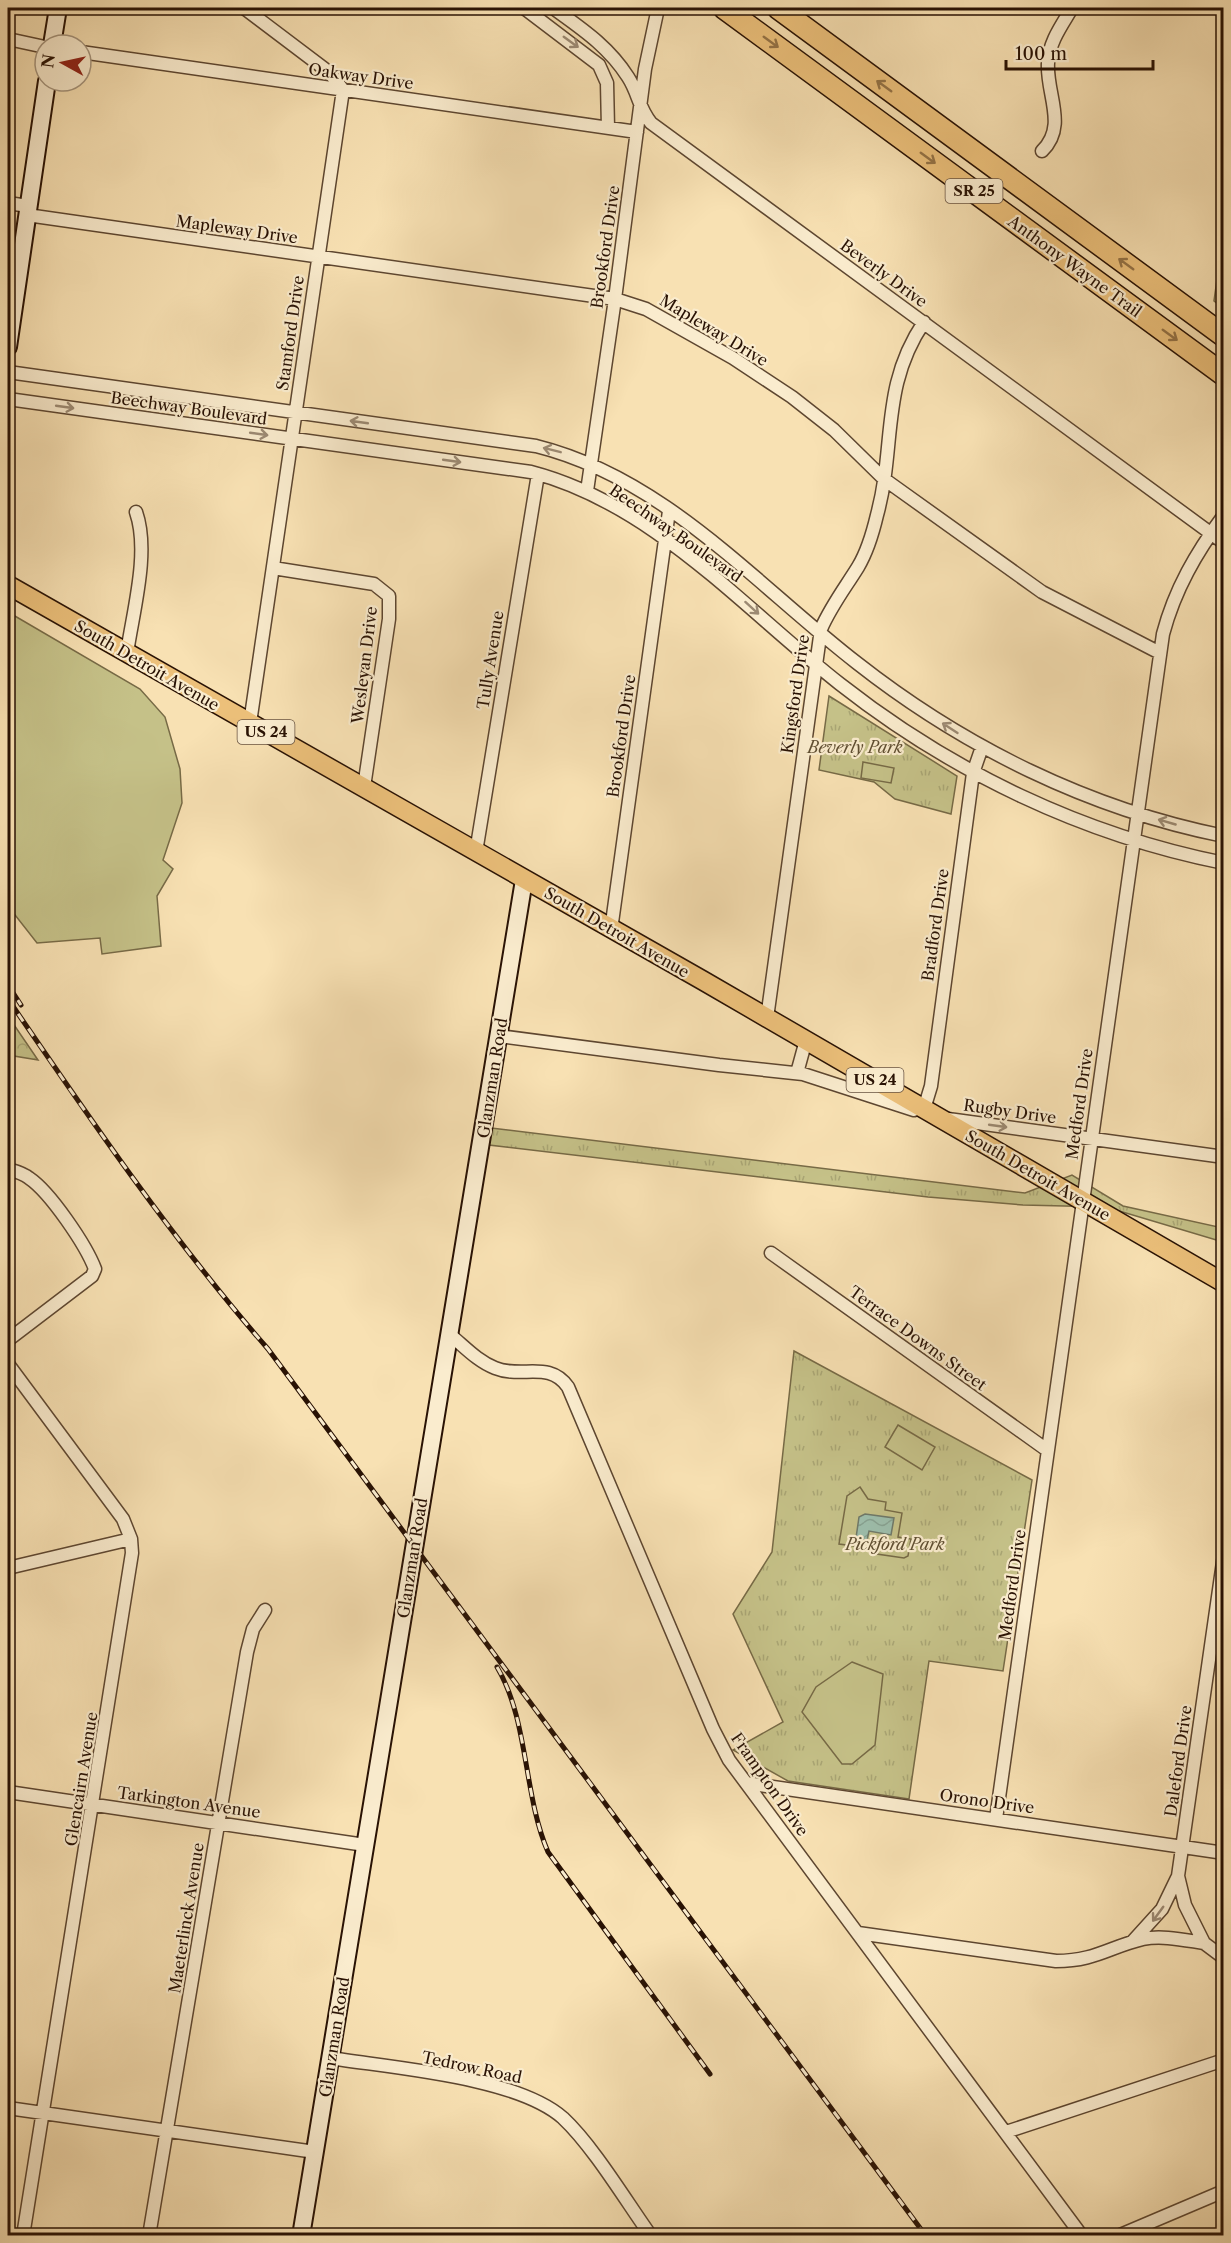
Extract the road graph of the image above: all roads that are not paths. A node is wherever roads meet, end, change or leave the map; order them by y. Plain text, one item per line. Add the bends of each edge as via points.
1 (58, 8) edge
2 (244, 8) edge
3 (524, 8) edge
4 (553, 8) edge
5 (658, 8) edge
6 (724, 8) edge
7 (778, 8) edge
8 (1072, 8) edge
9 (54, 33) edge
10 (8, 39) edge
11 (33, 44) edge
12 (93, 54) edge
13 (343, 90) junction
14 (45, 93) edge
15 (640, 110) junction
16 (608, 128) junction
17 (637, 132) junction
18 (1042, 151) dead end
19 (8, 203) edge
20 (28, 211) junction
21 (318, 258) junction
22 (615, 299) junction
23 (924, 322) junction
24 (1224, 336) edge
25 (8, 347) edge
26 (8, 372) edge
27 (1224, 375) edge
28 (8, 399) edge
29 (296, 412) junction
30 (292, 439) junction
31 (591, 463) junction
32 (538, 474) junction
33 (884, 479) junction
34 (587, 491) junction
35 (669, 511) junction
36 (136, 512) dead end
37 (1224, 515) edge
38 (1210, 533) junction
39 (665, 541) junction
40 (1224, 543) edge
41 (273, 568) junction
42 (8, 585) edge
43 (820, 634) junction
44 (1160, 652) junction
45 (127, 653) junction
46 (815, 664) junction
47 (250, 723) junction
48 (982, 747) junction
49 (974, 773) junction
50 (364, 787) junction
51 (1137, 814) junction
52 (1224, 836) edge
53 (1133, 840) junction
54 (476, 852) junction
55 (1224, 863) edge
56 (524, 880) junction
57 (611, 930) junction
58 (767, 1018) junction
59 (499, 1036) junction
60 (806, 1040) junction
61 (797, 1073) junction
62 (932, 1113) junction
63 (1091, 1139) junction
64 (1224, 1157) edge
65 (8, 1169) edge
66 (1082, 1201) junction
67 (771, 1253) dead end
68 (1224, 1283) edge
69 (449, 1334) junction
70 (8, 1340) edge
71 (8, 1364) edge
72 (1047, 1450) junction
73 (131, 1539) junction
74 (1224, 1555) edge
75 (8, 1568) edge
76 (264, 1610) dead end
77 (746, 1783) junction
78 (8, 1792) edge
79 (93, 1804) junction
80 (996, 1819) junction
81 (218, 1823) junction
82 (365, 1845) junction
83 (1182, 1847) junction
84 (1224, 1853) edge
85 (1178, 1876) junction
86 (858, 1933) junction
87 (1204, 1943) junction
88 (1127, 1946) junction
89 (1224, 1958) edge
90 (330, 2058) junction
91 (1224, 2060) edge
92 (8, 2108) edge
93 (42, 2113) junction
94 (168, 2131) junction
95 (1006, 2132) junction
96 (315, 2152) junction
97 (1224, 2191) edge
98 (23, 2235) edge
99 (149, 2235) edge
100 (301, 2235) edge
101 (651, 2235) edge
102 (1082, 2235) edge
103 (1118, 2235) edge

1 - 9 street
2 - 13 street via 330,73
3 -> 16 street via 599,64 607,83
4 - 15 street, Beverly Drive via 606,47 636,90
5 - 15 street, Brookford Drive
6 -> 27 highway, Anthony Wayne Trail / SR 25
24 -> 7 highway, Anthony Wayne Trail / SR 25
8 - 18 street via 1053,39 1047,62 1056,129
10 - 11 street
12 - 13 street, Oakway Drive
13 - 16 street, Oakway Drive
13 - 21 street, Stamford Drive
14 - 20 street
15 - 17 street, Brookford Drive
15 - 23 street, Beverly Drive via 651,123
16 - 17 street, Oakway Drive
17 - 22 street, Brookford Drive
19 - 20 street, Mapleway Drive
20 - 21 street, Mapleway Drive
20 - 25 street
21 - 22 street, Mapleway Drive
21 - 29 street, Stamford Drive
22 - 31 street, Brookford Drive
22 - 33 street, Mapleway Drive via 646,309 792,397 834,430
23 - 33 street, Kingsford Drive via 896,382
23 - 38 street, Beverly Drive
26 - 29 street, Beechway Boulevard
28 -> 30 street, Beechway Boulevard
29 - 30 street, Stamford Drive
31 -> 29 street, Beechway Boulevard via 536,446
30 -> 32 street, Beechway Boulevard
30 - 41 street, Stamford Drive
31 - 34 street, Brookford Drive
31 - 35 street, Beechway Boulevard
32 - 34 street, Beechway Boulevard
32 - 54 street, Tully Avenue
33 - 43 street, Kingsford Drive via 878,514 860,565 829,611
33 - 44 street, Mapleway Drive via 1042,592
34 - 39 street, Beechway Boulevard
35 - 39 street, Brookford Drive
35 - 43 street, Beechway Boulevard via 764,583
36 - 45 street via 142,551
37 - 38 street, Medford Drive
38 - 40 street, Beverly Drive
38 - 44 street, Medford Drive via 1180,584
39 -> 46 street, Beechway Boulevard via 747,603
39 - 57 street, Brookford Drive
41 - 47 street, Stamford Drive
41 - 50 street, Wesleyan Drive via 374,584 389,596
42 - 45 main road, South Detroit Avenue / US 24
43 - 46 street, Kingsford Drive
48 -> 43 street, Beechway Boulevard via 894,691
44 - 51 street, Medford Drive
45 - 47 main road, South Detroit Avenue / US 24
46 - 49 street, Beechway Boulevard via 878,713
46 - 58 street, Kingsford Drive
47 - 50 main road, South Detroit Avenue / US 24
48 - 49 street, Bradford Drive
48 - 51 street, Beechway Boulevard via 1041,777
49 - 53 street, Beechway Boulevard via 1030,801
49 - 62 street, Bradford Drive via 931,1086
50 - 54 main road, South Detroit Avenue / US 24
52 -> 51 street, Beechway Boulevard
51 - 53 street, Medford Drive
53 - 55 street, Beechway Boulevard
53 - 63 street, Medford Drive
54 - 56 main road, South Detroit Avenue / US 24
56 - 57 main road, South Detroit Avenue / US 24
56 - 59 street, Glanzman Road
57 - 58 main road, South Detroit Avenue / US 24
58 - 60 main road, South Detroit Avenue / US 24
59 - 61 street, Rugby Drive
59 - 69 street, Glanzman Road
60 - 61 street
60 - 62 main road, South Detroit Avenue / US 24
61 - 62 street, Rugby Drive
62 -> 63 street, Rugby Drive
62 - 66 main road, South Detroit Avenue / US 24
63 - 64 street, Rugby Drive
63 - 66 street, Medford Drive
65 - 70 street via 39,1185 88,1250 95,1269 92,1276
66 - 68 main road, South Detroit Avenue / US 24
66 - 72 street, Medford Drive
67 - 72 street, Terrace Downs Street
69 - 77 street, Frampton Drive via 495,1368 551,1372 568,1387 713,1729
69 - 82 street, Glanzman Road
71 - 73 street, Glencairn Avenue via 112,1503
72 - 80 street, Medford Drive
73 - 75 street
73 - 79 street, Glencairn Avenue via 130,1572
74 - 83 street, Daleford Drive
76 - 81 street, Maeterlinck Avenue via 250,1639
77 - 80 street, Orono Drive
77 - 86 street, Frampton Drive
78 - 79 street, Tarkington Avenue
79 - 81 street, Tarkington Avenue
79 - 93 street, Glencairn Avenue
80 - 83 street, Orono Drive
81 - 82 street, Tarkington Avenue
81 - 94 street, Maeterlinck Avenue
82 - 90 street, Glanzman Road
83 - 84 street, Orono Drive
83 - 85 street, Daleford Drive
85 - 87 street, Daleford Drive via 1185,1905
85 -> 88 street via 1162,1909
86 - 88 street via 1056,1961 1083,1960
86 - 95 street, Frampton Drive
87 - 88 street via 1174,1938 1143,1939
87 - 89 street, Daleford Drive
90 - 96 street, Glanzman Road
90 - 101 street, Tedrow Road via 472,2081 535,2100 563,2119
91 - 95 street
92 - 93 street
93 - 94 street
93 - 98 street, Glencairn Avenue
94 - 96 street
94 - 99 street, Maeterlinck Avenue
95 - 102 street, Frampton Drive
96 - 100 street, Glanzman Road
97 - 103 street

